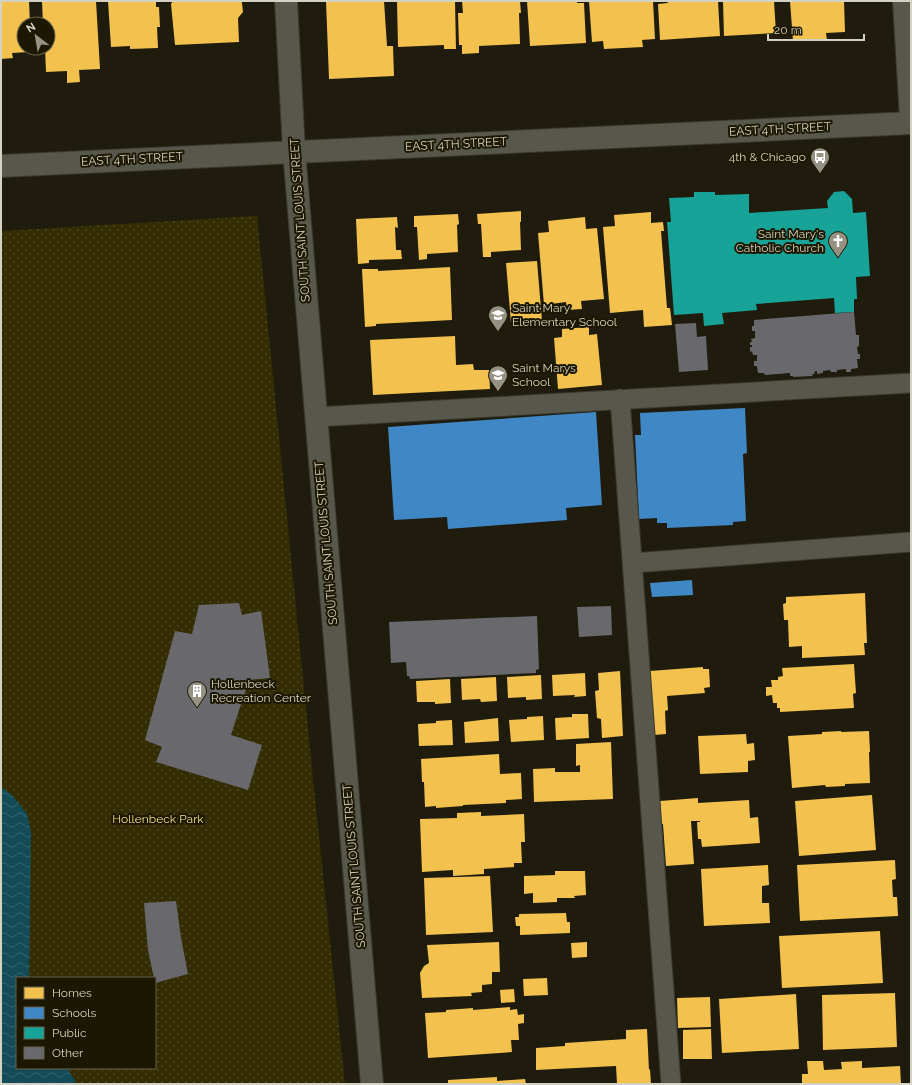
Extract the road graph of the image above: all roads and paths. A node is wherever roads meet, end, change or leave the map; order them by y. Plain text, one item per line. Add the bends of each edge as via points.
1 (286, 1) edge
2 (904, 1) edge
3 (911, 119) edge
4 (911, 123) edge
5 (294, 151) junction
6 (1, 166) edge
7 (911, 383) edge
8 (620, 399) junction
9 (316, 417) junction
10 (911, 542) edge
11 (633, 563) junction
12 (372, 1084) edge
13 (671, 1084) edge

1 - 5 street, SOUTH SAINT LOUIS STREET
2 - 3 street
4 - 5 street, EAST 4TH STREET
5 - 6 street, EAST 4TH STREET
5 - 9 street, SOUTH SAINT LOUIS STREET
7 - 8 lane
8 - 9 lane
8 - 11 lane
9 - 12 street, SOUTH SAINT LOUIS STREET
10 - 11 lane
11 - 13 lane

